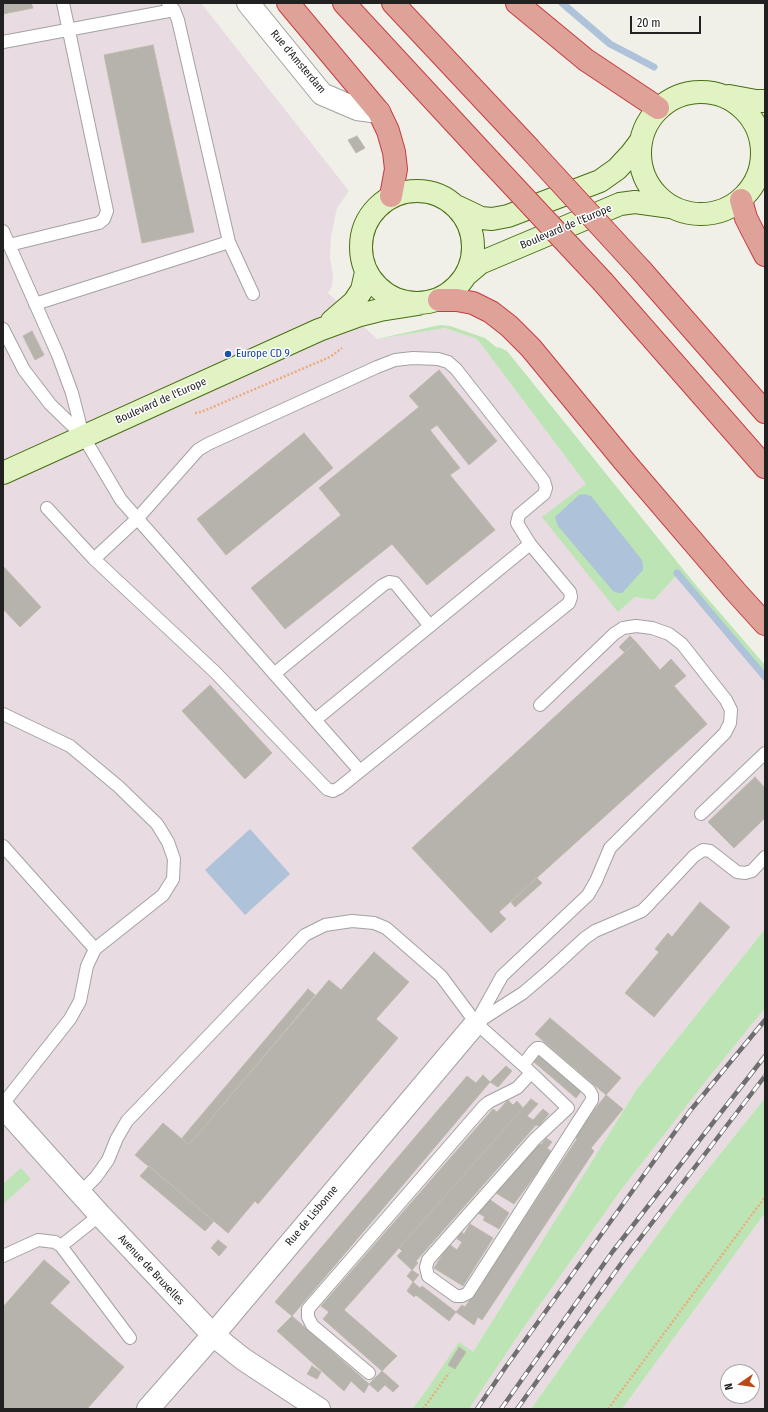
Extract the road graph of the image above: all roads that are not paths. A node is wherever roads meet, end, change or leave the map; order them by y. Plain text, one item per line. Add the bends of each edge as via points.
1 (64, 3) edge
2 (248, 3) edge
3 (288, 3) edge
4 (344, 3) edge
5 (393, 3) edge
6 (517, 3) edge
7 (171, 7) edge
8 (69, 30) junction
9 (3, 42) edge
10 (724, 96) junction
11 (765, 101) edge
12 (658, 108) junction
13 (379, 112) junction
14 (640, 142) junction
15 (764, 152) edge
16 (391, 196) junction
17 (742, 200) junction
18 (458, 207) junction
19 (671, 207) junction
20 (3, 230) edge
21 (229, 242) junction
22 (9, 246) junction
23 (765, 255) edge
24 (366, 272) junction
25 (467, 274) junction
26 (253, 294) dead end
27 (429, 302) junction
28 (35, 304) junction
29 (3, 329) edge
30 (319, 330) junction
31 (765, 412) edge
32 (82, 436) junction
33 (765, 467) edge
34 (3, 473) edge
35 (47, 508) dead end
36 (137, 519) junction
37 (530, 544) junction
38 (94, 560) junction
39 (765, 624) edge
40 (430, 626) junction
41 (274, 674) junction
42 (540, 705) dead end
43 (3, 714) edge
44 (315, 720) junction
45 (765, 754) edge
46 (360, 771) junction
47 (701, 814) dead end
48 (3, 846) edge
49 (765, 856) edge
50 (95, 949) junction
51 (476, 1023) junction
52 (527, 1069) junction
53 (3, 1106) edge
54 (568, 1108) junction
55 (580, 1119) junction
56 (80, 1193) junction
57 (100, 1215) junction
58 (61, 1246) junction
59 (3, 1256) edge
60 (213, 1335) junction
61 (130, 1338) dead end
62 (369, 1373) dead end
63 (148, 1409) edge
64 (319, 1409) edge

1 - 8 lane
2 - 13 street, Rue d'Amsterdam via 322,94 357,108
3 - 13 highway
4 - 33 highway, bridge via 603,282
5 - 31 highway, bridge via 641,270
6 - 12 highway via 586,60
7 - 8 lane
7 - 21 lane via 178,20
8 - 9 lane
8 - 22 lane via 107,211 99,223
10 - 11 street, Boulevard de l'Europe
10 - 12 street, Boulevard de l'Europe via 701,91 678,96
10 - 15 street, Boulevard de l'Europe via 744,108 757,128
12 - 14 street, Boulevard de l'Europe via 646,124
13 - 16 highway via 394,152 396,169
14 - 18 street, Boulevard de l'Europe via 617,169 600,180 508,216 481,218
14 - 19 street, Boulevard de l'Europe via 640,162 645,180 656,196
15 - 17 street, Boulevard de l'Europe via 757,179
16 - 18 street, Boulevard de l'Europe via 408,191 426,191 443,196
16 - 24 street, Boulevard de l'Europe via 374,210 363,229 360,251
17 - 19 street, Boulevard de l'Europe via 726,210 707,215 688,214
17 - 23 highway via 752,230
18 - 25 street, Boulevard de l'Europe via 468,222 473,240 473,257
19 - 25 street, Boulevard de l'Europe via 635,202 620,204 480,264
20 - 22 lane
21 - 26 lane
21 - 28 lane
22 - 28 lane
24 - 27 street, Boulevard de l'Europe via 379,290 398,301
24 - 30 street, Boulevard de l'Europe via 362,290 354,302
25 - 27 street, Boulevard de l'Europe via 457,288
27 - 30 street, Boulevard de l'Europe via 374,312
27 - 39 highway via 457,300 473,304 492,312 526,342 629,467
28 - 32 lane via 72,393
29 - 32 lane via 24,370 50,404
30 - 32 street, Boulevard de l'Europe
32 - 34 street, Boulevard de l'Europe
32 - 36 lane via 121,500
35 - 38 lane
36 - 37 lane via 198,450 208,444 395,360 438,359 448,362 456,369 544,481 544,494 519,515 517,523
36 - 38 lane
36 - 41 lane
37 - 40 lane
37 - 46 lane via 570,592 568,603
38 - 46 lane via 215,672 327,789 333,791 339,788
40 - 41 lane via 395,583 389,582
40 - 44 lane
41 - 44 lane
42 - 51 lane via 614,634 623,628 636,626 669,634 682,644 731,710 730,723 725,733 610,848 588,895 502,976
43 - 50 lane via 70,746 136,802 157,824 168,842 174,859 173,879 163,895
44 - 46 lane
45 - 47 lane
48 - 50 lane
49 - 51 lane via 752,871 745,873 737,872 710,851 703,850 694,856 642,911 595,931 523,993
50 - 53 lane via 87,966 80,1000 70,1019
51 - 52 lane
51 - 56 lane via 442,976 386,928 374,923 352,921 325,925 305,935 127,1121 108,1160
51 - 60 street, Rue de Lisbonne
52 - 54 lane
52 - 55 lane via 533,1052 540,1048 589,1090 592,1100
52 - 62 lane via 517,1088 484,1106 308,1309 312,1325
53 - 56 street, Avenue de Bruxelles
54 - 55 lane
54 - 55 lane via 535,1139 428,1260 428,1276 456,1296 468,1294
56 - 57 street, Avenue de Bruxelles
57 - 58 lane
57 - 60 street, Avenue de Bruxelles
58 - 59 lane via 55,1242 38,1240
58 - 61 lane
60 - 63 street, Rue de Lisbonne
60 - 64 street, Avenue de Bruxelles via 243,1359

